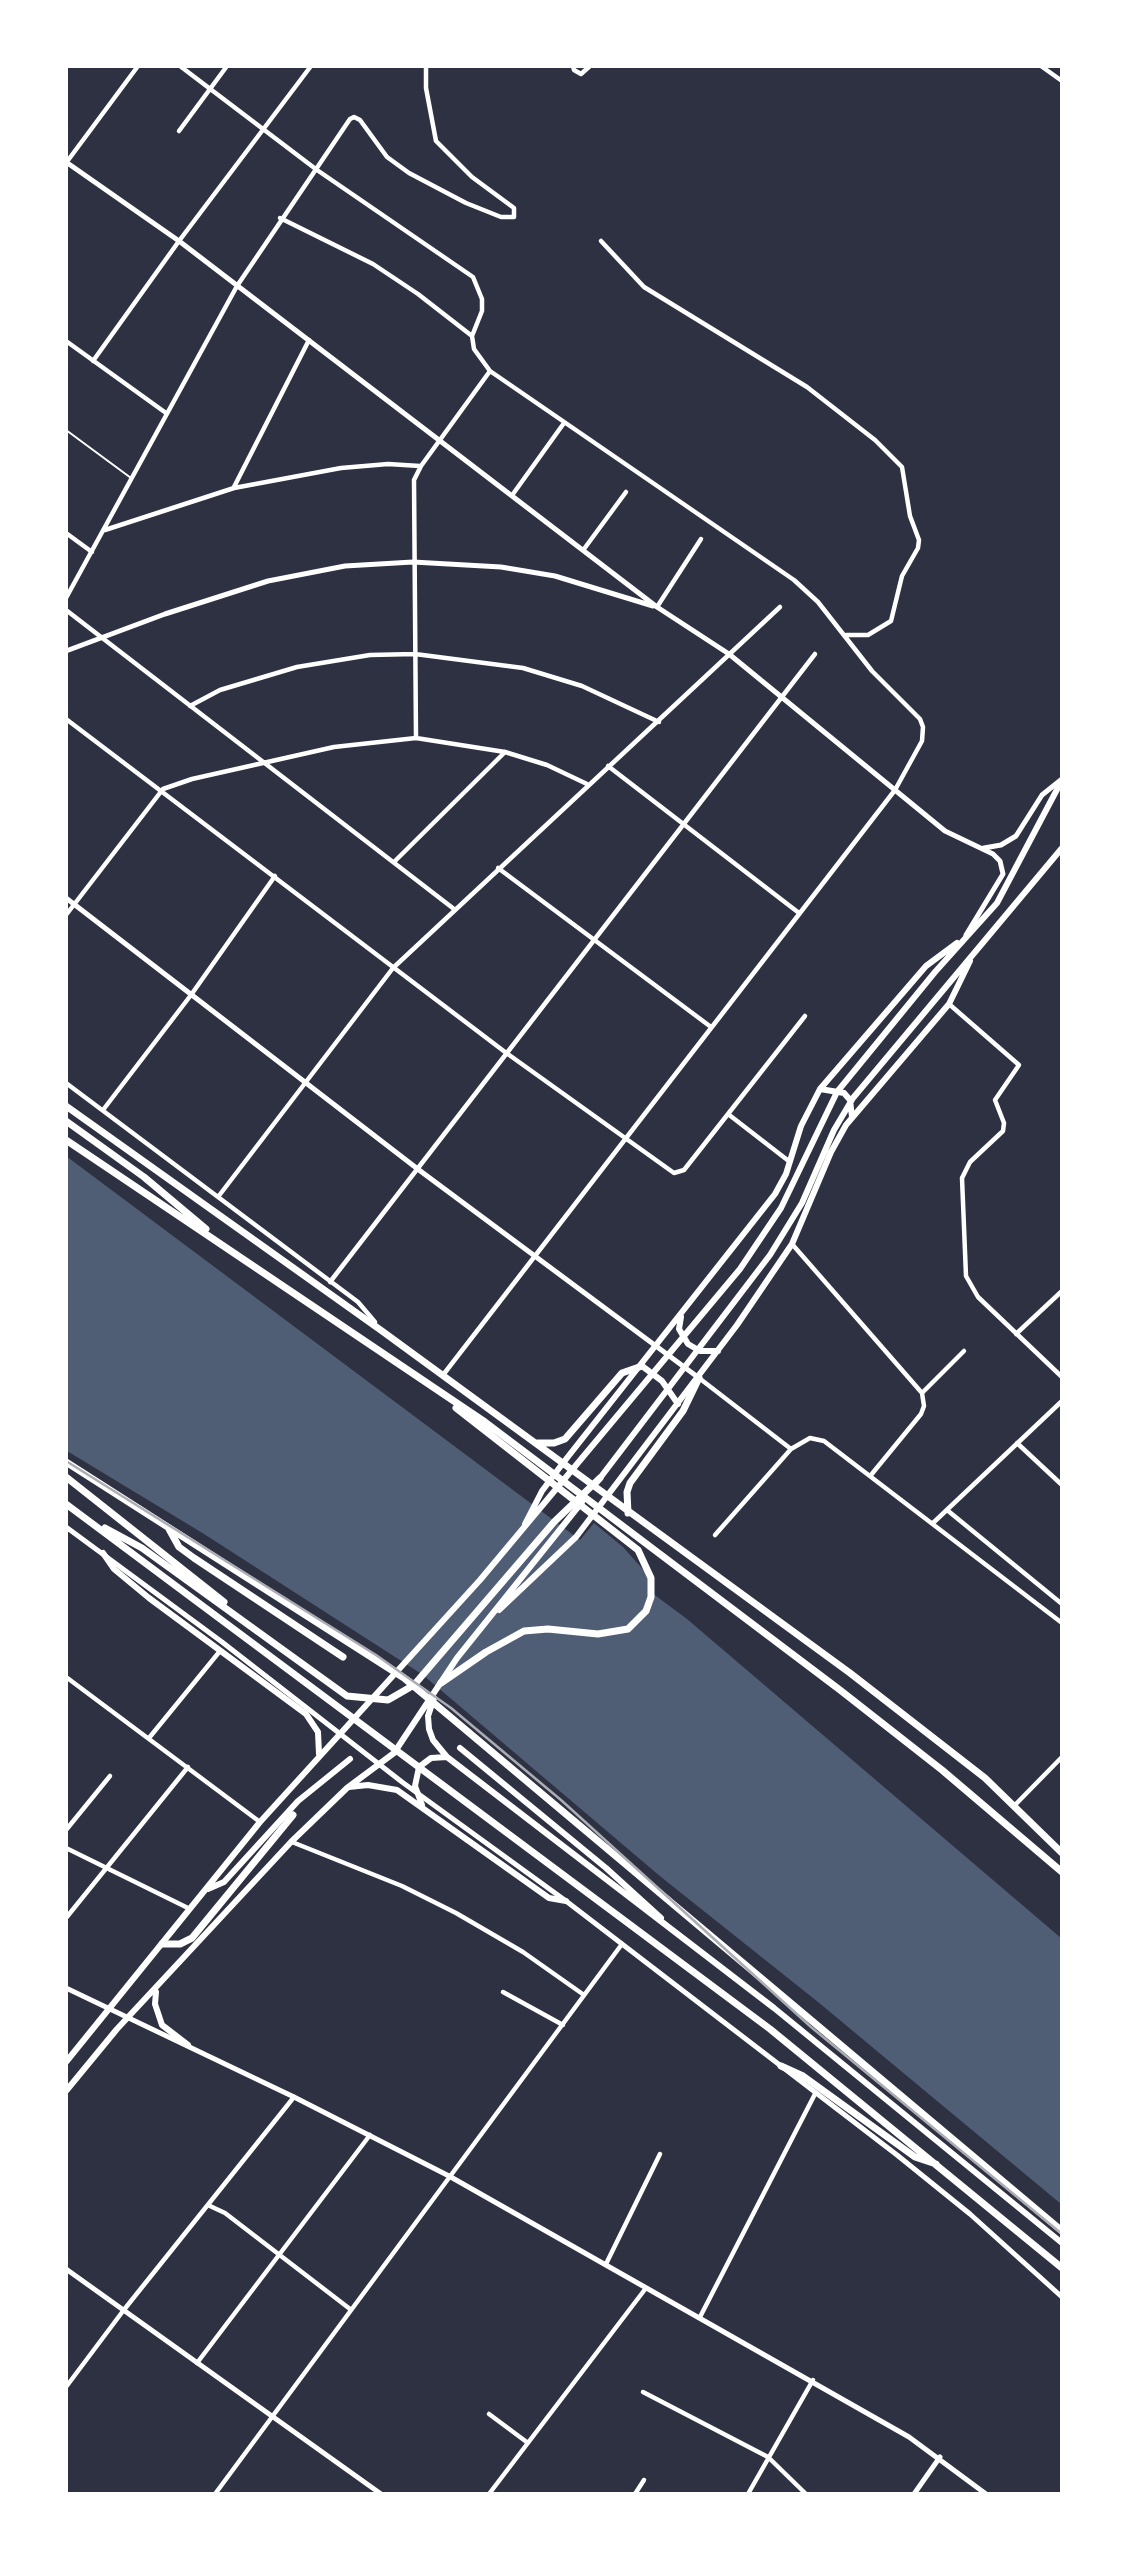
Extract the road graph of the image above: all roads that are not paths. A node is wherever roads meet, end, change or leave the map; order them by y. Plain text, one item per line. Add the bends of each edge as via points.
1 (138, 66) edge
2 (180, 66) edge
3 (227, 66) edge
4 (311, 66) edge
5 (426, 66) edge
6 (573, 66) edge
7 (590, 66) edge
8 (1041, 66) edge
9 (1062, 81) edge
10 (211, 90) junction
11 (264, 129) junction
12 (178, 131) dead end
13 (67, 162) edge
14 (317, 170) junction
15 (281, 218) junction
16 (178, 241) junction
17 (601, 241) dead end
18 (237, 286) junction
19 (472, 336) junction
20 (309, 340) junction
21 (69, 343) edge
22 (66, 350) edge
23 (93, 361) junction
24 (490, 371) junction
25 (166, 413) junction
26 (564, 423) junction
27 (66, 430) edge
28 (440, 441) junction
29 (421, 466) junction
30 (132, 478) junction
31 (234, 488) junction
32 (626, 492) dead end
33 (513, 494) junction
34 (104, 530) junction
35 (66, 533) edge
36 (701, 539) dead end
37 (584, 549) junction
38 (92, 552) junction
39 (414, 562) junction
40 (66, 598) edge
41 (657, 607) junction
42 (780, 607) dead end
43 (66, 610) edge
44 (845, 635) junction
45 (104, 638) junction
46 (66, 651) edge
47 (415, 654) junction
48 (729, 654) junction
49 (815, 654) dead end
50 (781, 698) junction
51 (190, 706) junction
52 (68, 722) edge
53 (659, 722) junction
54 (416, 738) junction
55 (505, 752) junction
56 (262, 762) junction
57 (608, 766) junction
58 (1062, 780) edge
59 (587, 784) junction
60 (163, 789) junction
61 (895, 790) junction
62 (682, 823) junction
63 (981, 848) junction
64 (1062, 848) edge
65 (394, 862) junction
66 (498, 868) junction
67 (275, 876) junction
68 (66, 898) edge
69 (75, 905) junction
70 (454, 909) junction
71 (799, 913) junction
72 (66, 915) edge
73 (594, 938) junction
74 (964, 938) junction
75 (975, 951) junction
76 (393, 968) junction
77 (191, 995) junction
78 (949, 1004) junction
79 (805, 1016) dead end
80 (711, 1027) junction
81 (505, 1052) junction
82 (66, 1083) edge
83 (304, 1083) junction
84 (820, 1089) junction
85 (66, 1104) edge
86 (103, 1111) junction
87 (728, 1114) junction
88 (852, 1117) junction
89 (66, 1121) edge
90 (626, 1139) junction
91 (66, 1140) edge
92 (790, 1162) junction
93 (419, 1170) junction
94 (218, 1197) junction
95 (792, 1244) junction
96 (231, 1250) junction
97 (537, 1256) junction
98 (330, 1282) junction
99 (1062, 1291) edge
100 (682, 1312) junction
101 (382, 1331) junction
102 (1016, 1334) junction
103 (658, 1345) junction
104 (718, 1351) junction
105 (964, 1351) dead end
106 (642, 1366) junction
107 (412, 1373) junction
108 (442, 1376) junction
109 (1062, 1377) edge
110 (699, 1378) junction
111 (922, 1393) junction
112 (1062, 1401) edge
113 (677, 1406) junction
114 (535, 1443) junction
115 (1017, 1443) junction
116 (791, 1449) junction
117 (66, 1462) edge
118 (871, 1475) junction
119 (66, 1477) edge
120 (600, 1478) junction
121 (1062, 1485) edge
122 (66, 1504) edge
123 (947, 1510) junction
124 (628, 1513) junction
125 (933, 1523) junction
126 (95, 1524) junction
127 (66, 1527) edge
128 (169, 1529) junction
129 (521, 1533) junction
130 (715, 1535) dead end
131 (103, 1553) junction
132 (1062, 1604) edge
133 (492, 1614) junction
134 (243, 1619) junction
135 (1062, 1623) edge
136 (220, 1651) junction
137 (344, 1657) dead end
138 (66, 1677) edge
139 (441, 1683) junction
140 (425, 1714) junction
141 (149, 1738) junction
142 (460, 1748) dead end
143 (318, 1756) junction
144 (447, 1757) junction
145 (1062, 1757) edge
146 (350, 1759) dead end
147 (188, 1767) junction
148 (110, 1776) dead end
149 (347, 1788) junction
150 (1013, 1806) junction
151 (423, 1807) junction
152 (293, 1815) dead end
153 (260, 1822) junction
154 (66, 1830) edge
155 (291, 1842) junction
156 (66, 1848) edge
157 (1062, 1853) edge
158 (106, 1867) junction
159 (1062, 1872) edge
160 (208, 1889) junction
161 (566, 1901) junction
162 (190, 1909) junction
163 (66, 1918) edge
164 (689, 1942) junction
165 (162, 1944) junction
166 (622, 1944) junction
167 (160, 1986) junction
168 (66, 1989) edge
169 (503, 1992) dead end
170 (584, 1995) junction
171 (110, 2009) junction
172 (128, 2017) junction
173 (564, 2025) junction
174 (188, 2045) junction
175 (66, 2062) edge
176 (781, 2066) junction
177 (66, 2091) edge
178 (816, 2094) junction
179 (295, 2097) junction
180 (370, 2136) junction
181 (660, 2154) dead end
182 (938, 2165) junction
183 (449, 2176) junction
184 (210, 2206) junction
185 (1062, 2231) edge
186 (1062, 2243) edge
187 (278, 2256) junction
188 (606, 2264) junction
189 (1062, 2268) edge
190 (66, 2269) edge
191 (646, 2287) junction
192 (1062, 2297) edge
193 (350, 2309) junction
194 (123, 2311) junction
195 (700, 2318) junction
196 (197, 2363) junction
197 (813, 2380) junction
198 (66, 2387) edge
199 (643, 2392) dead end
200 (489, 2414) dead end
201 (273, 2417) junction
202 (528, 2443) junction
203 (940, 2457) junction
204 (768, 2458) junction
205 (644, 2480) dead end
206 (215, 2494) edge
207 (381, 2494) edge
208 (489, 2494) edge
209 (635, 2494) edge
210 (748, 2494) edge
211 (806, 2494) edge
212 (914, 2494) edge
213 (986, 2494) edge

1 - 13 street
2 - 10 street
3 - 10 street
4 - 11 street
5 - 14 street via 430,124 436,141 472,177 514,208 514,217 501,218 466,204 398,166 365,124 354,117
6 - 7 street via 581,74
8 - 9 street
10 - 11 street
10 - 12 street
11 - 14 street
11 - 16 street
13 - 16 street
14 - 15 street
14 - 19 street via 472,277 482,311
15 - 18 street
15 - 19 street via 373,264
16 - 18 street
16 - 23 street
17 - 44 street via 644,287 807,387 902,467 918,548 898,586 891,621 868,635
18 - 20 street
18 - 25 street
19 - 24 street via 474,349
20 - 28 street
20 - 31 street
21 - 22 street
21 - 23 street
23 - 25 street
24 - 26 street
24 - 28 street
25 - 30 street
26 - 33 street
26 - 44 street via 794,580
27 - 30 lane
28 - 29 street
28 - 33 street
29 - 31 street via 341,468
29 - 39 street via 413,494
30 - 34 street
31 - 34 street
32 - 37 street
33 - 37 street
34 - 38 street
35 - 38 street
36 - 41 street
37 - 41 street
38 - 40 street
39 - 41 street via 501,567 555,576
39 - 45 street via 345,566 268,581
39 - 47 street
41 - 48 street
42 - 48 street
43 - 45 street
44 - 61 street via 923,727 922,741
45 - 46 street
45 - 51 street
47 - 51 street via 370,655 297,667 220,690
47 - 53 street via 523,668 582,686
47 - 54 street
48 - 50 street
48 - 53 street
49 - 50 street
50 - 61 street
50 - 62 street
51 - 56 street
52 - 60 street
53 - 57 street
54 - 55 street
54 - 56 street via 334,747
55 - 59 street
55 - 65 street
56 - 60 street
56 - 65 street
57 - 59 street
57 - 62 street
58 - 63 street via 1042,795 1016,836
58 - 74 main road via 1007,887
59 - 66 street
60 - 67 street
60 - 69 street
61 - 63 street via 945,831
61 - 71 street
62 - 71 street
62 - 73 street
63 - 74 street via 998,858 1003,874
64 - 75 main road
65 - 70 street
66 - 70 street
66 - 73 street
67 - 76 street
67 - 77 street
68 - 69 street
69 - 72 street
69 - 77 street
70 - 76 street
71 - 80 street
73 - 80 street
73 - 81 street
74 - 84 main road via 926,966
74 - 129 main road via 831,1100 764,1237
75 - 78 main road
75 - 120 main road via 853,1098 802,1203 770,1255
76 - 81 street
76 - 83 street
77 - 83 street
77 - 86 street
78 - 88 main road
78 - 102 street via 1019,1065 995,1100 1003,1131 970,1162 962,1185 966,1276 978,1297
79 - 87 street
80 - 90 street
81 - 90 street
81 - 93 street
82 - 86 street
83 - 93 street
83 - 94 street
84 - 88 main road via 844,1093
84 - 92 main road via 801,1126
85 - 101 highway
86 - 94 street
87 - 90 street via 677,1174
87 - 92 street
88 - 95 main road via 831,1152
89 - 96 highway via 144,1177
90 - 97 street
91 - 96 highway
92 - 100 main road via 768,1204
93 - 97 street
93 - 98 street
94 - 98 street
95 - 104 main road
95 - 111 street
96 - 107 highway
97 - 103 street
97 - 108 street
98 - 101 street via 358,1302
99 - 102 street
100 - 103 main road
100 - 104 main road via 679,1329 688,1344 700,1351
101 - 108 highway
102 - 109 street
103 - 106 main road
103 - 110 street
104 - 110 main road
105 - 111 street
106 - 113 main road via 662,1381
106 - 114 highway via 622,1373 565,1439
106 - 129 main road via 542,1491
107 - 139 highway via 614,1529 638,1550 649,1571 651,1597 646,1611 628,1629 598,1634 524,1631
107 - 159 highway via 550,1471 850,1698
108 - 114 highway
110 - 113 main road
110 - 116 street
110 - 124 highway via 683,1411 630,1483
111 - 118 street via 925,1406 921,1414
112 - 115 street
113 - 133 main road via 570,1543
114 - 124 highway
115 - 121 street
115 - 123 street
116 - 118 street via 810,1438 824,1441
116 - 130 street
117 - 128 highway
118 - 125 street
119 - 134 highway
120 - 133 main road
120 - 134 highway via 554,1522 449,1648 402,1694 377,1702 347,1696
122 - 126 highway
123 - 125 street
123 - 132 street
124 - 150 highway via 945,1745
125 - 135 street
126 - 134 highway via 128,1539
126 - 182 highway via 770,2029
127 - 131 street
128 - 137 highway via 179,1546 194,1558
128 - 185 highway via 404,1678
129 - 143 main road
131 - 136 main road via 114,1569
131 - 161 street
133 - 139 main road
136 - 141 street
136 - 143 main road via 311,1719 318,1732
138 - 141 street
139 - 140 main road
140 - 144 main road via 433,1740
140 - 149 main road via 386,1761
141 - 147 street
142 - 164 main road
143 - 153 main road
144 - 151 main road via 425,1761 416,1773 415,1786
144 - 164 main road
145 - 150 street
146 - 160 main road via 298,1801 224,1882
147 - 153 street
147 - 158 street
148 - 154 street
149 - 151 main road via 389,1787
149 - 155 main road
150 - 157 highway
151 - 161 main road via 549,1898
152 - 165 highway via 192,1938 180,1944
153 - 160 main road
155 - 167 main road
155 - 170 street via 456,1913
156 - 158 street
158 - 162 street
158 - 163 street
160 - 162 main road
161 - 166 street
162 - 165 main road
164 - 186 main road
165 - 171 main road
166 - 170 street
166 - 176 street
167 - 172 main road
167 - 174 main road via 155,1993 157,2015 170,2034
168 - 171 street
169 - 173 street
170 - 173 street
171 - 172 street
171 - 175 main road
172 - 174 street
172 - 177 main road
173 - 183 street
174 - 179 street
176 - 178 street
176 - 182 highway via 803,2076 915,2157
178 - 192 street via 970,2214
178 - 195 street
179 - 180 street
179 - 184 street
180 - 183 street
180 - 187 street
181 - 188 street
182 - 189 highway
183 - 188 street
183 - 193 street
184 - 187 street
184 - 194 street
187 - 193 street
187 - 196 street
188 - 191 street
190 - 194 street
191 - 195 street
191 - 202 street
193 - 201 street
194 - 196 street
194 - 198 street
195 - 197 street
196 - 201 street
197 - 203 street
197 - 204 street
199 - 204 street
200 - 202 street
201 - 206 street
201 - 207 street
202 - 208 street
203 - 212 street
203 - 213 street
204 - 210 street
204 - 211 street
205 - 209 street

